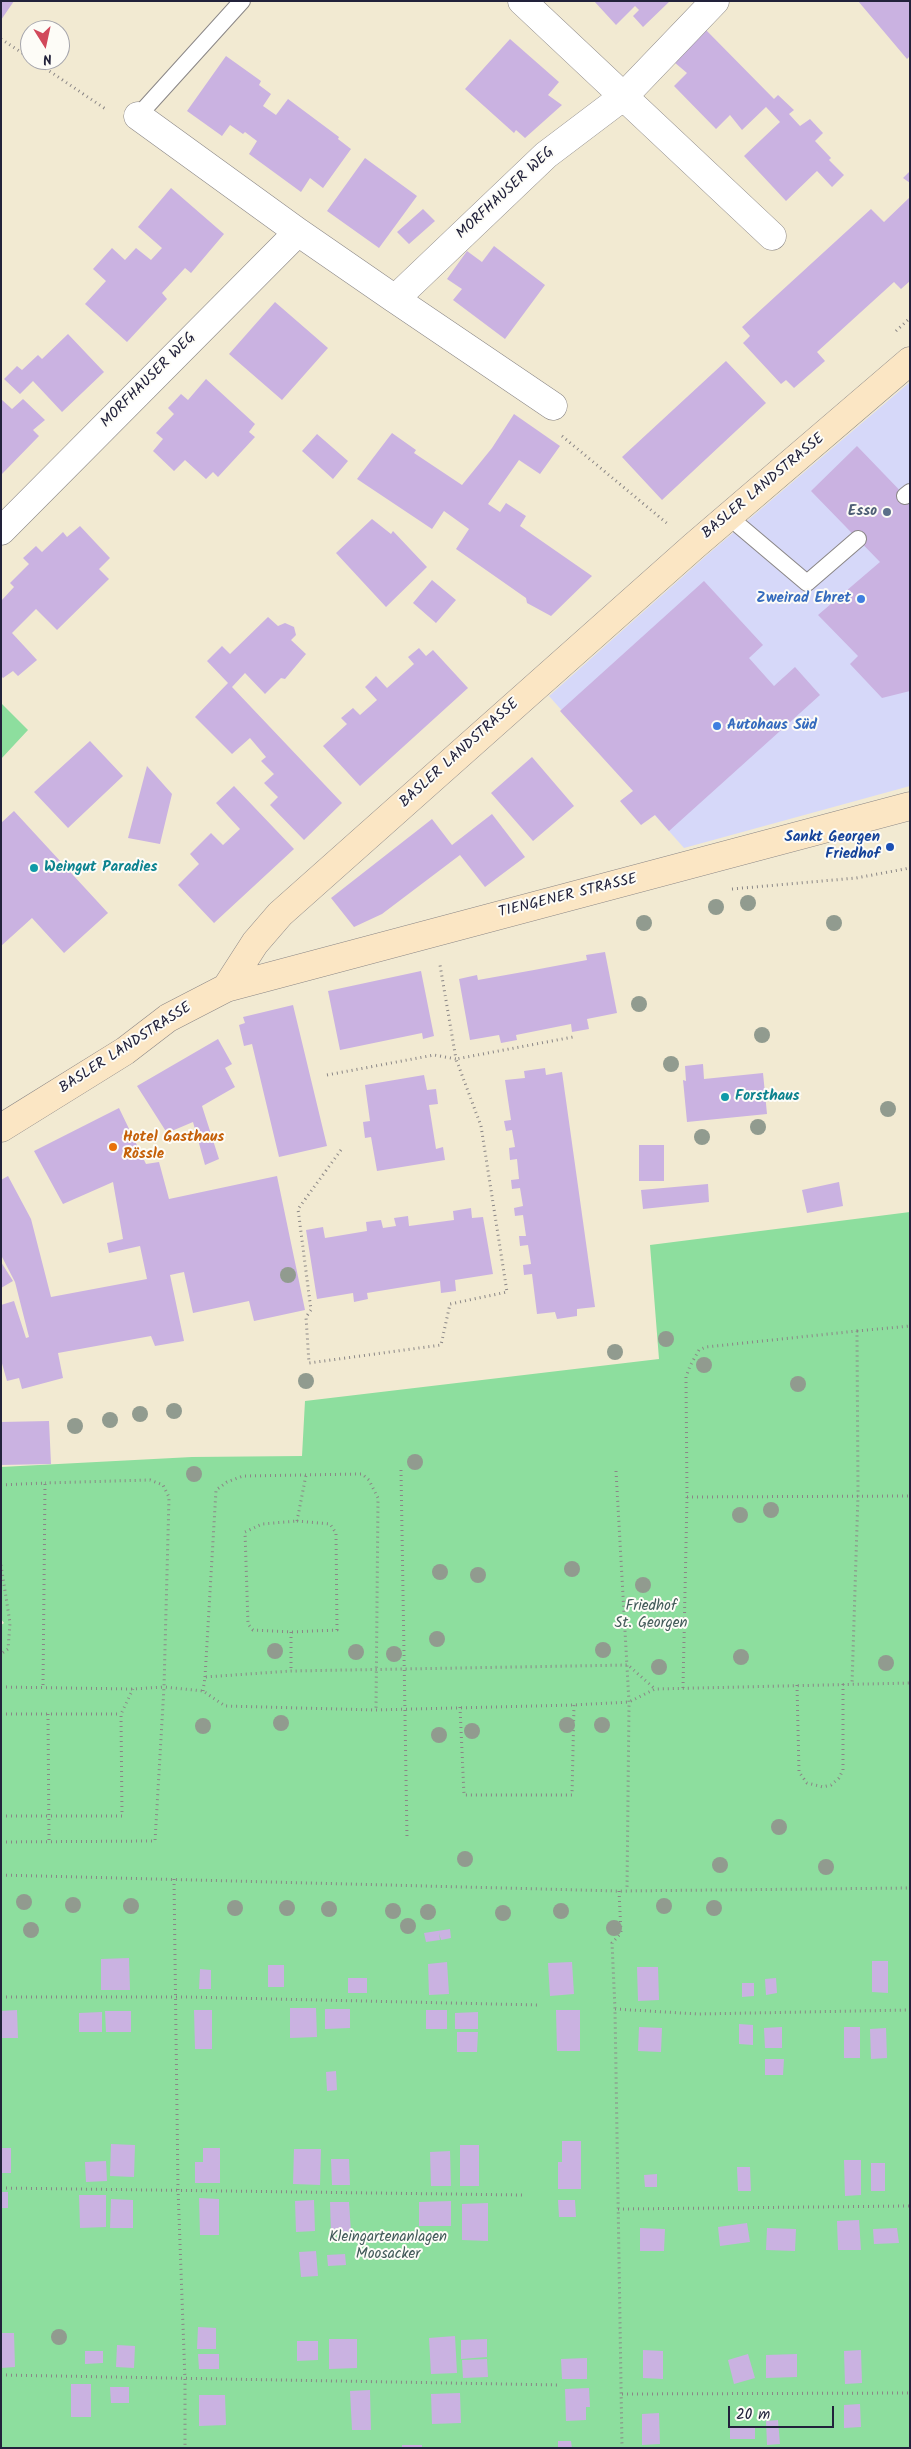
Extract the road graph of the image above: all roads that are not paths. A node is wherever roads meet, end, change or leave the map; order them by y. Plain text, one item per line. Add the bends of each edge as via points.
1 (242, 1) edge
2 (522, 1) edge
3 (715, 1) edge
4 (624, 96) junction
5 (138, 116) joint
6 (298, 232) junction
7 (772, 236) dead end
8 (395, 299) junction
9 (907, 369) edge
10 (553, 406) road end
11 (729, 517) junction
12 (1, 531) edge
13 (858, 538) dead end
14 (910, 806) edge
15 (226, 988) junction
16 (1, 1128) edge

1 - 5 lane
2 - 4 street
3 - 4 street, MORFHAUSER WEG
4 - 7 street
4 - 8 street, MORFHAUSER WEG via 546,155
5 - 6 street
6 - 8 street
6 - 12 street, MORFHAUSER WEG
8 - 10 street
9 - 11 street, BASLER LANDSTRASSE
11 - 13 lane via 807,583
11 - 15 street, BASLER LANDSTRASSE via 280,914 255,943
14 - 15 street, TIENGENER STRASSE
15 - 16 street, BASLER LANDSTRASSE via 168,1018 125,1050

